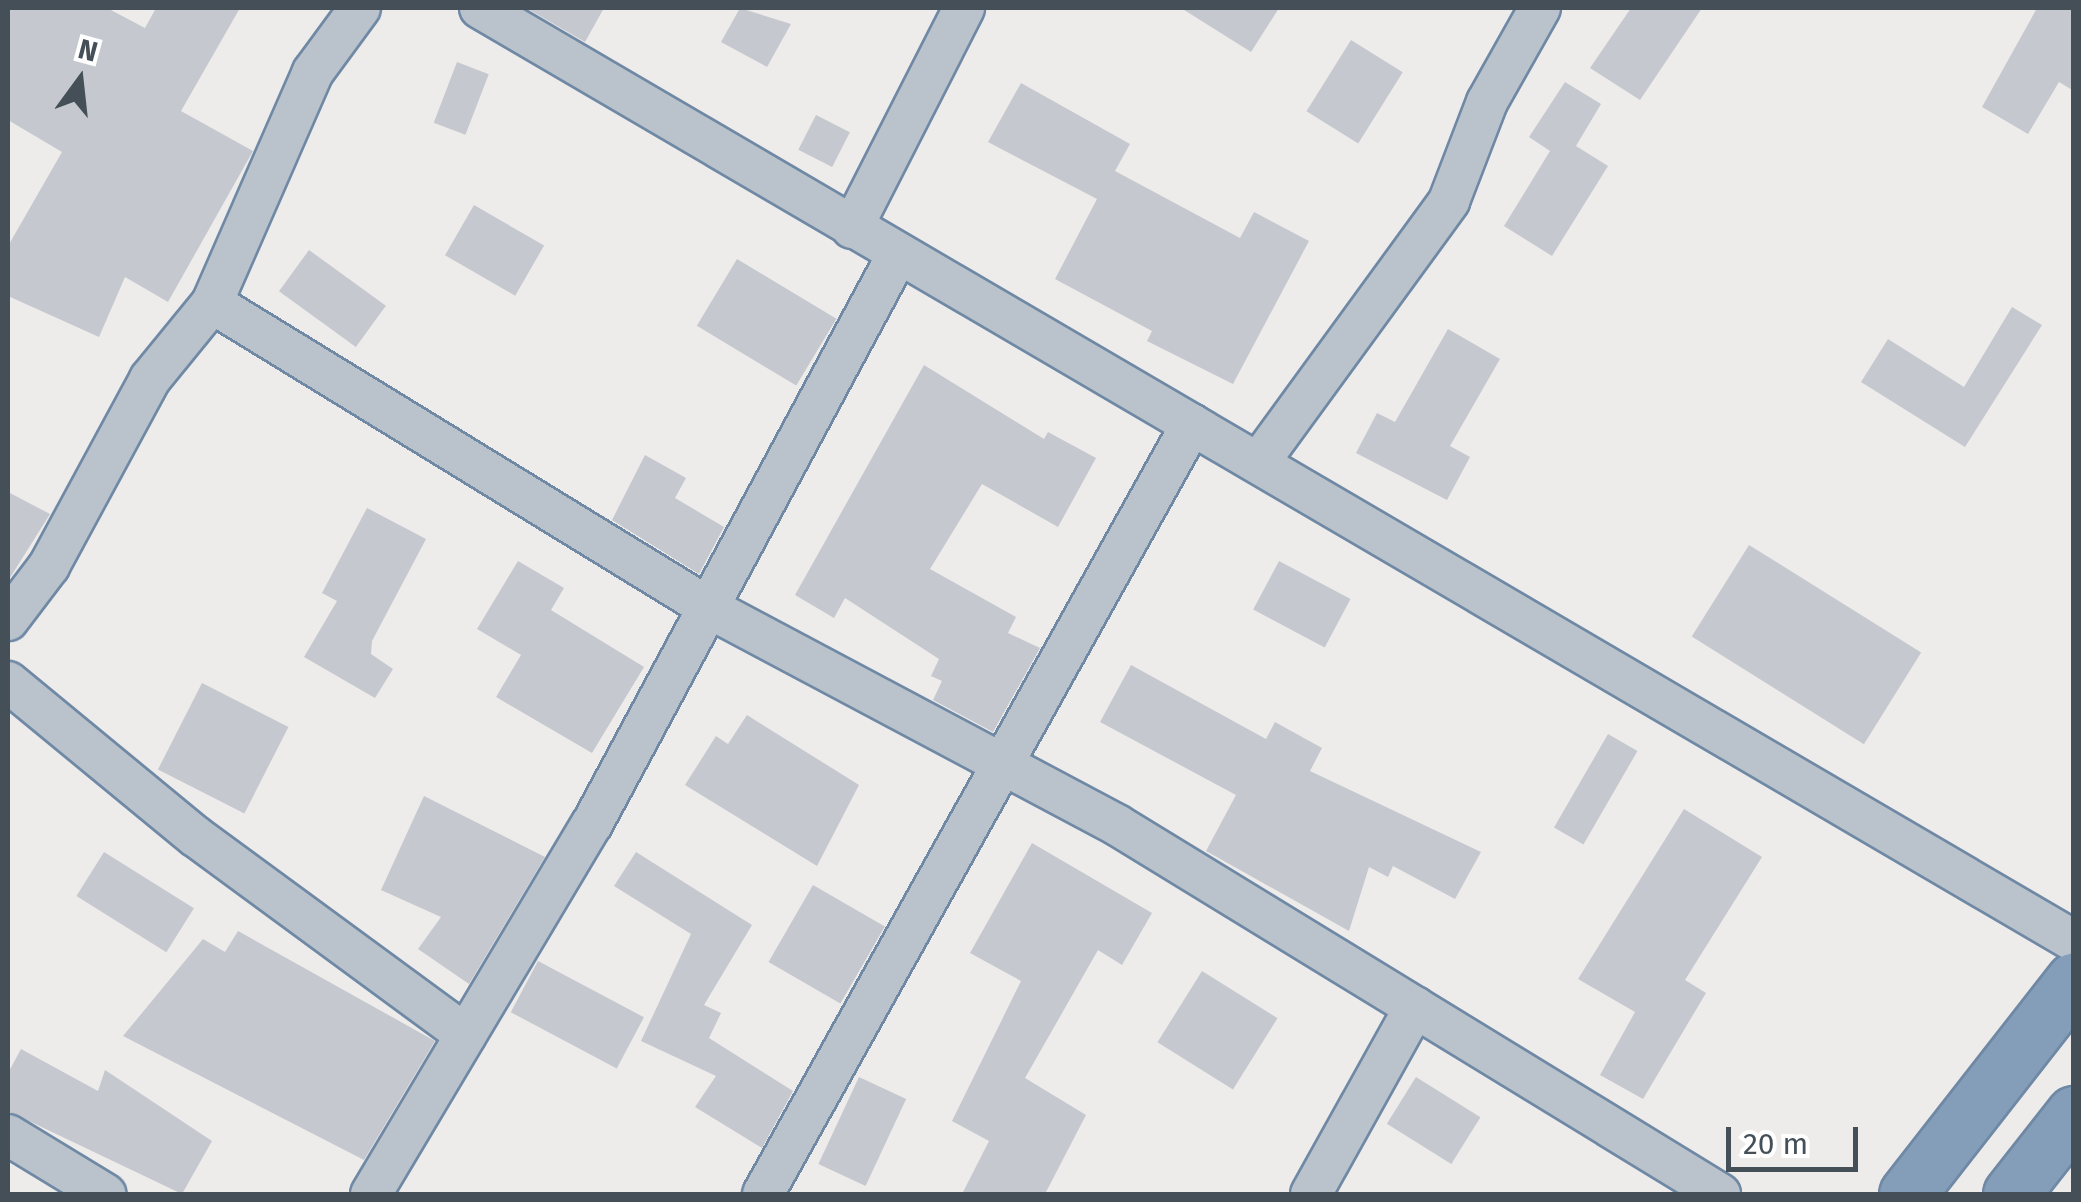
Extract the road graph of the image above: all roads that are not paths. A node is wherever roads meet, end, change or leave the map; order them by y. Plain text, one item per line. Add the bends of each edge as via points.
1 (360, 8) edge
2 (480, 8) edge
3 (964, 8) edge
4 (1540, 8) edge
5 (852, 228) junction
6 (898, 254) junction
7 (212, 303) junction
8 (1192, 424) junction
9 (1258, 462) junction
10 (710, 609) junction
11 (8, 620) edge
12 (8, 682) edge
13 (1004, 769) junction
14 (2074, 941) edge
15 (2074, 980) edge
16 (1415, 1006) junction
17 (466, 1035) junction
18 (2074, 1114) edge
19 (8, 1135) edge
20 (105, 1194) edge
21 (372, 1194) edge
22 (763, 1194) edge
23 (1311, 1194) edge
24 (1720, 1194) edge
25 (1907, 1194) edge
26 (2011, 1194) edge

1 - 7 street via 305,89
2 - 5 street
3 - 5 street
4 - 9 street via 1487,102 1449,200
5 - 6 street
6 - 8 street
6 - 10 street
7 - 10 street
7 - 11 street via 150,379 49,566
8 - 9 street
8 - 13 street
9 - 14 street
10 - 13 street
10 - 17 street
12 - 17 street via 195,836
13 - 16 street via 1118,825
13 - 22 street
15 - 25 highway
16 - 23 street
16 - 24 street
17 - 21 street
18 - 26 highway
19 - 20 street

